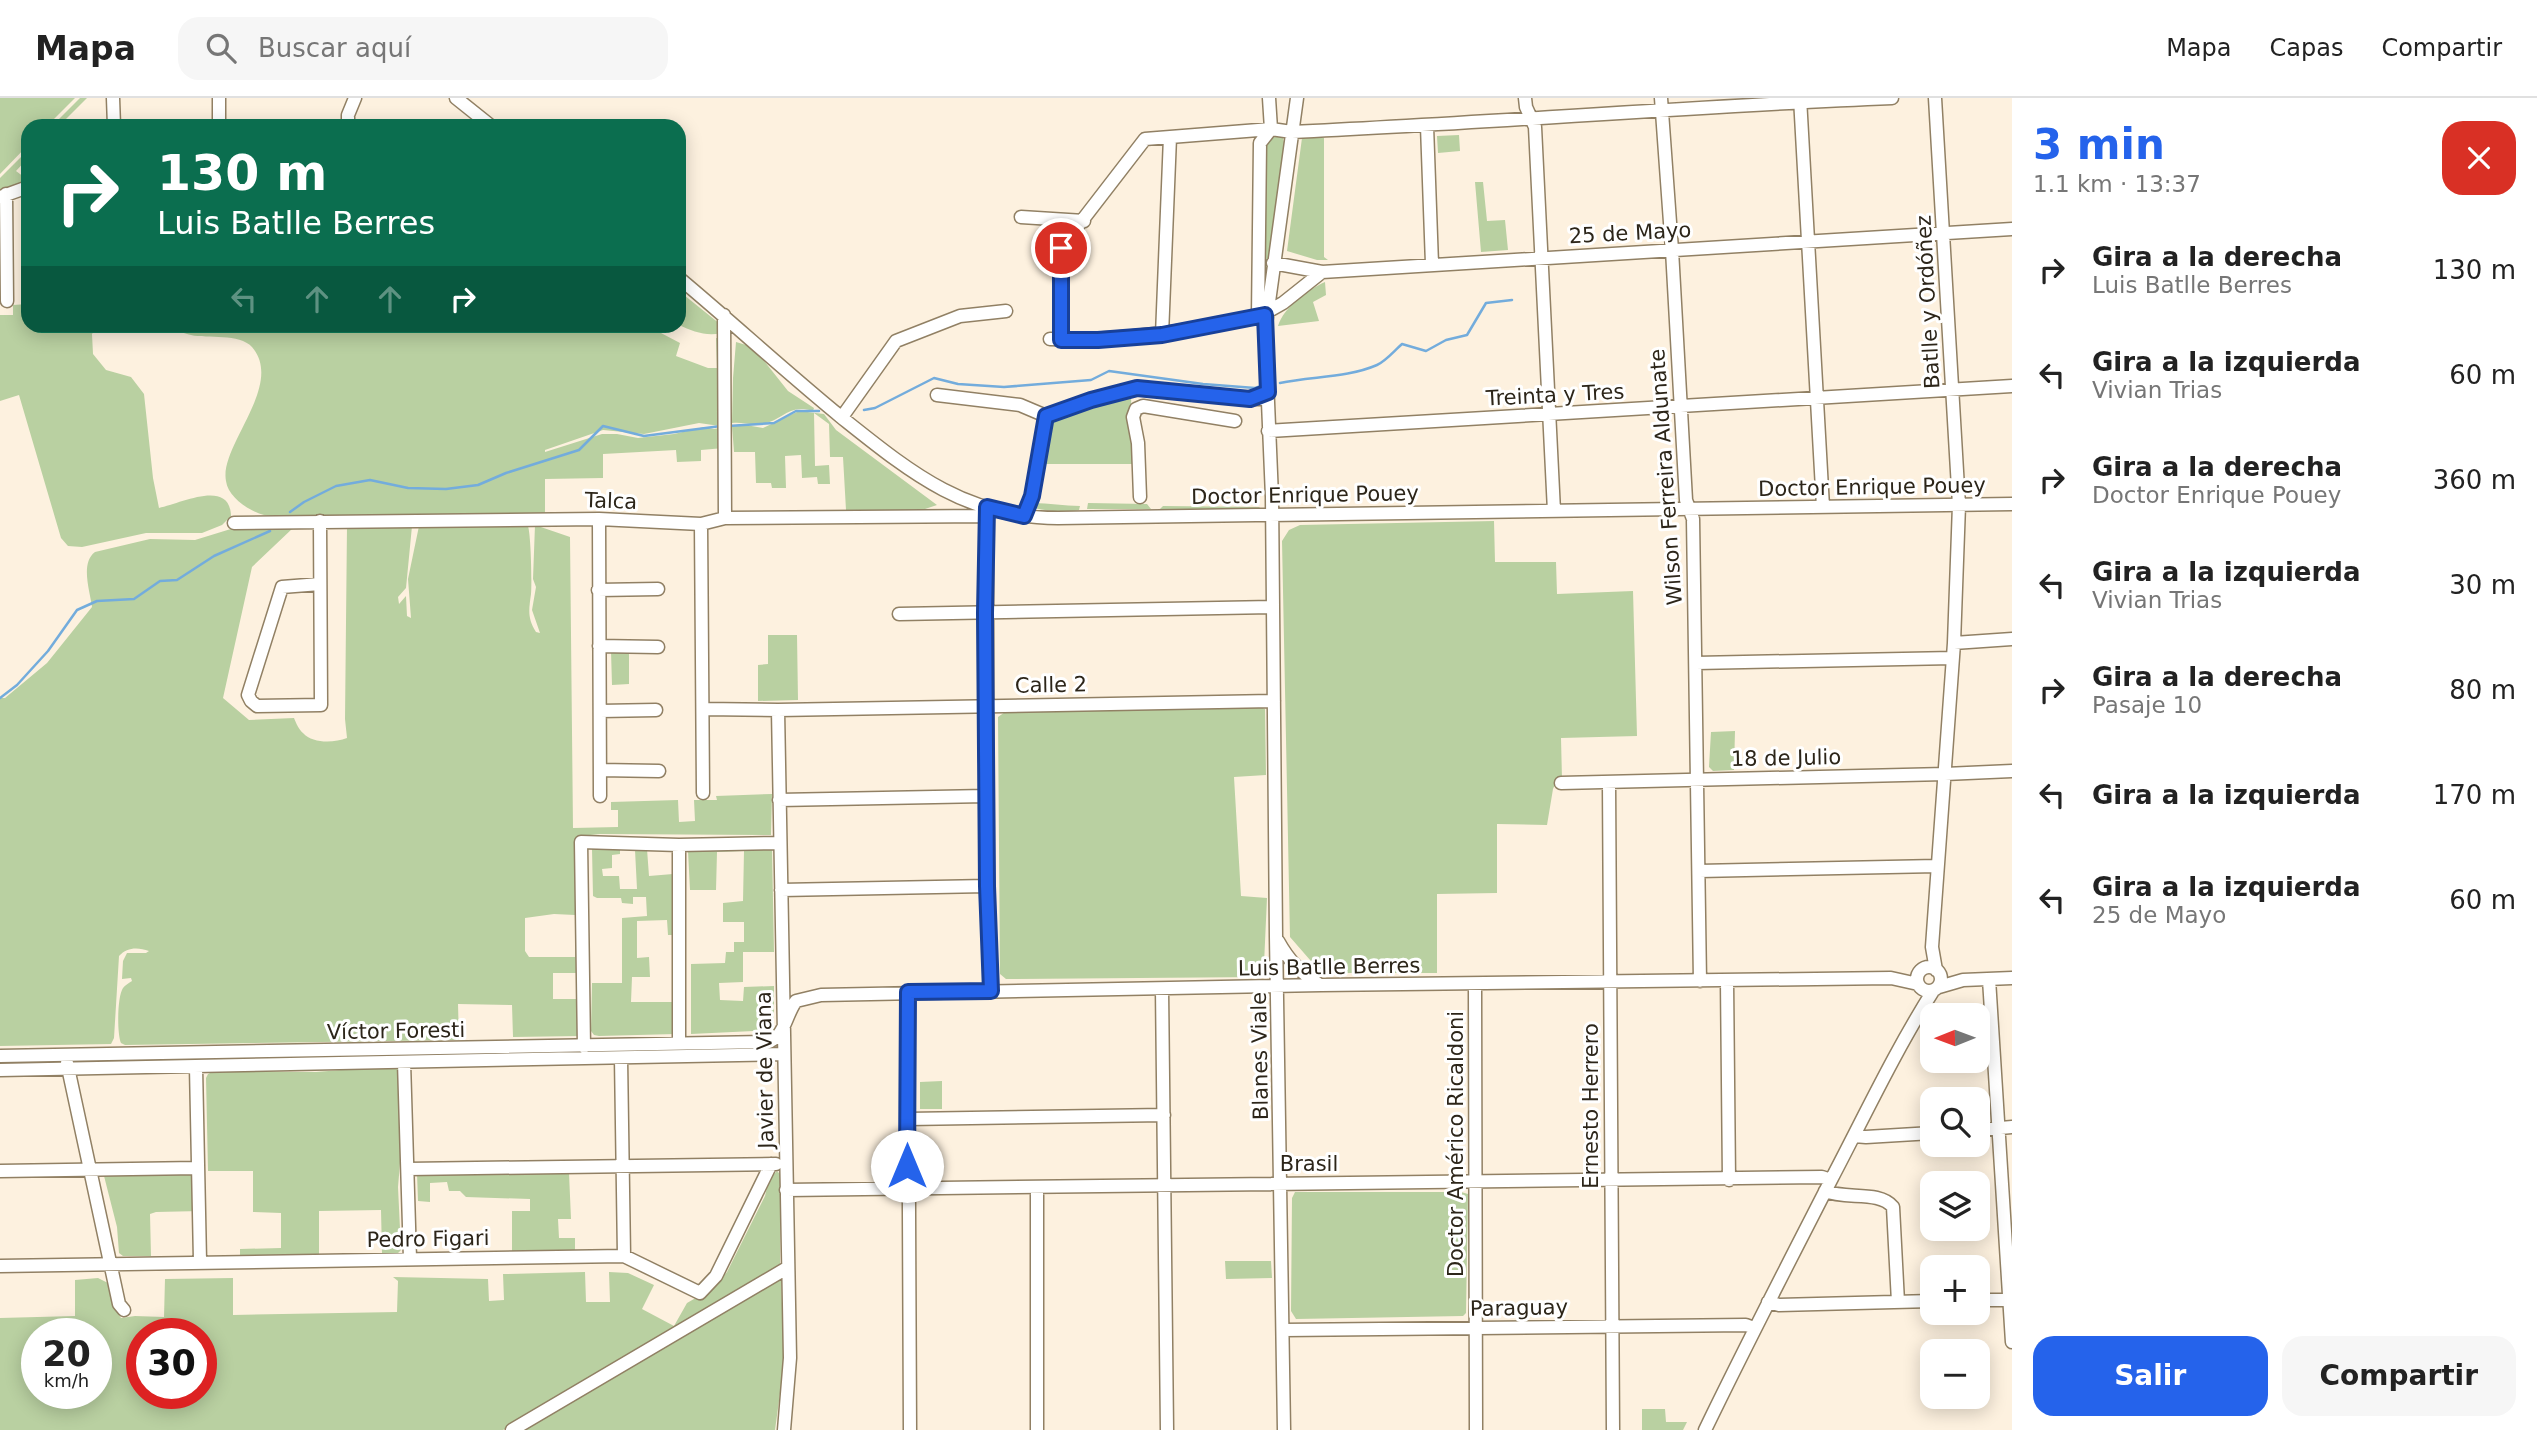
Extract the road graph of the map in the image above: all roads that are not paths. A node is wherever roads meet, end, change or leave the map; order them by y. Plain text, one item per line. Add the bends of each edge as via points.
1 (113, 98) edge
2 (219, 98) edge
3 (355, 98) edge
4 (456, 98) edge
5 (1269, 98) edge
6 (1297, 98) edge
7 (1525, 98) edge
8 (1892, 98) edge
9 (1935, 98) edge
10 (1800, 100) edge
11 (1661, 104) edge
12 (1531, 118) junction
13 (114, 119) edge
14 (219, 119) edge
15 (348, 119) edge
16 (482, 119) edge
17 (1427, 126) junction
18 (1271, 129) junction
19 (1292, 131) junction
20 (1170, 137) junction
21 (21, 189) edge
22 (3, 195) edge
23 (1021, 217) dead end
24 (1084, 221) junction
25 (2012, 229) edge
26 (1943, 232) junction
27 (1808, 242) junction
28 (1672, 250) junction
29 (1541, 257) junction
30 (1273, 263) junction
31 (1432, 264) junction
32 (1322, 272) junction
33 (686, 284) edge
34 (7, 301) dead end
35 (1006, 311) dead end
36 (724, 315) junction
37 (1262, 316) junction
38 (1162, 335) junction
39 (2012, 386) edge
40 (1952, 389) junction
41 (937, 395) dead end
42 (1268, 399) junction
43 (1817, 399) junction
44 (1679, 407) junction
45 (1549, 414) junction
46 (1046, 416) junction
47 (842, 417) junction
48 (1235, 421) dead end
49 (1269, 430) junction
50 (1140, 497) dead end
51 (2012, 504) edge
52 (1959, 505) junction
53 (1823, 507) junction
54 (1689, 509) junction
55 (1554, 511) junction
56 (986, 512) junction
57 (1272, 514) junction
58 (1024, 516) junction
59 (598, 519) junction
60 (725, 519) junction
61 (320, 521) junction
62 (234, 523) dead end
63 (701, 524) junction
64 (320, 584) junction
65 (658, 589) dead end
66 (598, 590) junction
67 (1273, 607) junction
68 (985, 613) junction
69 (899, 614) dead end
70 (2012, 639) edge
71 (1954, 642) junction
72 (599, 646) junction
73 (658, 647) dead end
74 (1953, 658) junction
75 (1696, 663) junction
76 (1274, 701) junction
77 (986, 706) junction
78 (703, 709) junction
79 (656, 710) dead end
80 (778, 710) junction
81 (600, 711) junction
82 (600, 770) junction
83 (659, 771) dead end
84 (2012, 771) edge
85 (1945, 775) junction
86 (1699, 779) junction
87 (1561, 783) dead end
88 (1609, 783) junction
89 (703, 793) dead end
90 (600, 796) dead end
91 (986, 796) junction
92 (779, 800) junction
93 (779, 844) junction
94 (679, 845) junction
95 (1937, 866) junction
96 (1699, 871) junction
97 (987, 886) junction
98 (781, 890) junction
99 (1276, 937) junction
100 (1930, 970) junction
101 (1891, 978) junction
102 (2012, 978) edge
103 (1989, 979) junction
104 (1963, 980) junction
105 (1700, 981) junction
106 (1727, 981) junction
107 (1610, 982) junction
108 (1321, 985) junction
109 (1475, 985) junction
110 (1278, 986) junction
111 (1927, 988) junction
112 (1162, 989) junction
113 (991, 991) junction
114 (908, 992) junction
115 (784, 1025) junction
116 (679, 1044) junction
117 (584, 1047) junction
118 (783, 1054) junction
119 (66, 1055) junction
120 (0, 1056) edge
121 (621, 1058) junction
122 (404, 1062) junction
123 (196, 1068) junction
124 (68, 1069) junction
125 (0, 1070) edge
126 (1164, 1115) junction
127 (908, 1119) junction
128 (2006, 1128) edge
129 (1920, 1134) edge
130 (1854, 1136) junction
131 (786, 1163) junction
132 (771, 1164) junction
133 (622, 1166) junction
134 (197, 1168) junction
135 (408, 1169) junction
136 (91, 1170) junction
137 (0, 1171) edge
138 (1610, 1180) junction
139 (1729, 1180) junction
140 (1477, 1183) junction
141 (1281, 1184) junction
142 (1165, 1186) junction
143 (1828, 1186) junction
144 (1037, 1188) junction
145 (907, 1189) junction
146 (786, 1190) junction
147 (624, 1256) junction
148 (410, 1259) junction
149 (200, 1262) junction
150 (112, 1264) junction
151 (0, 1266) edge
152 (787, 1268) junction
153 (1990, 1300) edge
154 (2010, 1300) edge
155 (1920, 1301) edge
156 (1768, 1302) junction
157 (1898, 1302) junction
158 (124, 1310) dead end
159 (1612, 1325) junction
160 (1475, 1328) junction
161 (1754, 1328) junction
162 (1284, 1330) junction
163 (2012, 1342) edge
164 (512, 1430) edge
165 (784, 1430) edge
166 (910, 1430) edge
167 (1037, 1430) edge
168 (1167, 1430) edge
169 (1284, 1430) edge
170 (1476, 1430) edge
171 (1613, 1430) edge
172 (1705, 1430) edge

1 - 13 street
2 - 14 street
3 - 15 street
4 - 16 street
5 - 18 street
6 - 19 street
7 - 12 street
8 - 10 street
9 - 26 street, Batlle y Ordóñez
10 - 11 street
10 - 27 street
11 - 12 street
11 - 28 street, Wilson Ferreira Aldunate
12 - 17 street
12 - 29 street
17 - 19 street
17 - 31 street
18 - 19 street
18 - 20 street
18 - 37 street via 1260,143
19 - 30 street
20 - 24 street via 1145,139
20 - 38 street
21 - 22 street
22 - 34 street
23 - 24 street
24 - 38 street via 1058,253 1056,340
25 - 26 street, 25 de Mayo
26 - 27 street, 25 de Mayo
26 - 40 street, Batlle y Ordóñez
27 - 28 street, 25 de Mayo
27 - 43 street
28 - 29 street, 25 de Mayo
28 - 44 street, Wilson Ferreira Aldunate
29 - 31 street, 25 de Mayo
29 - 45 street
30 - 32 street, 25 de Mayo
30 - 37 street
31 - 32 street, 25 de Mayo
32 - 37 street
33 - 36 street, Doctor Enrique Pouey
35 - 47 street via 960,316 896,341
36 - 47 street, Doctor Enrique Pouey
36 - 60 street
37 - 38 street
37 - 42 street, Blanes Viale
39 - 40 street, Treinta y Tres
40 - 43 street, Treinta y Tres
40 - 52 street, Batlle y Ordóñez
41 - 46 street via 1020,405
42 - 46 street via 1137,388
42 - 49 street, Blanes Viale
43 - 44 street, Treinta y Tres
43 - 53 street
44 - 45 street, Treinta y Tres
44 - 54 street, Wilson Ferreira Aldunate
45 - 49 street, Treinta y Tres
45 - 55 street
46 - 58 street via 1032,496
47 - 56 street, Doctor Enrique Pouey via 920,478
48 - 50 street via 1143,406 1136,409
49 - 57 street, Blanes Viale
51 - 52 street, Doctor Enrique Pouey
52 - 53 street, Doctor Enrique Pouey
52 - 71 street, Batlle y Ordóñez
53 - 54 street, Doctor Enrique Pouey
54 - 55 street, Doctor Enrique Pouey
54 - 75 street, Wilson Ferreira Aldunate via 1693,519
55 - 57 street, Doctor Enrique Pouey
56 - 58 street, Doctor Enrique Pouey
56 - 60 street, Talca
56 - 68 street
57 - 58 street, Doctor Enrique Pouey
57 - 67 street, Blanes Viale
59 - 61 street, Talca
59 - 63 street, Talca
59 - 66 street
60 - 63 street, Talca
61 - 62 street, Talca
61 - 64 street
63 - 78 street
64 - 64 street via 321,705 257,706 248,695 282,587
65 - 66 street
66 - 72 street
67 - 68 street
67 - 76 street, Blanes Viale
68 - 69 street
68 - 77 street
70 - 71 street
71 - 74 street, Batlle y Ordóñez
72 - 73 street
72 - 81 street
74 - 75 street
74 - 85 street, Batlle y Ordóñez
75 - 86 street, Wilson Ferreira Aldunate
76 - 77 street, Calle 2
76 - 99 street, Blanes Viale
77 - 80 street, Calle 2
77 - 91 street
78 - 80 street, Calle 2
78 - 89 street
79 - 81 street
80 - 92 street, Javier de Viana
81 - 82 street
82 - 83 street
82 - 90 street
84 - 85 street, 18 de Julio
85 - 86 street, 18 de Julio
85 - 95 street, Batlle y Ordóñez
86 - 88 street, 18 de Julio
86 - 96 street, Wilson Ferreira Aldunate
87 - 88 street, 18 de Julio
88 - 107 street, Ernesto Herrero
91 - 92 street
91 - 97 street
92 - 93 street, Javier de Viana
93 - 94 street
93 - 98 street, Javier de Viana
94 - 116 street
94 - 117 street via 581,842
95 - 96 street
95 - 100 street, Batlle y Ordóñez
96 - 105 street, Wilson Ferreira Aldunate
97 - 98 street
97 - 113 street
98 - 115 street, Javier de Viana
99 - 108 street via 1293,964
99 - 110 street, Blanes Viale
100 - 101 street, Luis Batlle Berres
100 - 104 street, Luis Batlle Berres
100 - 111 street
100 - 111 street via 1941,980
101 - 106 street, Luis Batlle Berres
101 - 111 street, Luis Batlle Berres
102 - 103 street, Luis Batlle Berres
103 - 104 street, Luis Batlle Berres
103 - 128 street
104 - 111 street, Luis Batlle Berres
105 - 106 street, Luis Batlle Berres
105 - 107 street, Luis Batlle Berres
106 - 139 street
107 - 109 street, Luis Batlle Berres
107 - 138 street, Ernesto Herrero
108 - 109 street, Luis Batlle Berres
108 - 110 street, Luis Batlle Berres
109 - 140 street, Doctor Américo Ricaldoni
110 - 112 street, Luis Batlle Berres
110 - 141 street, Blanes Viale
111 - 130 street
112 - 113 street, Luis Batlle Berres
112 - 126 street
113 - 114 street, Luis Batlle Berres
114 - 115 street, Luis Batlle Berres via 802,998 792,1006
114 - 127 street
115 - 116 street, Víctor Foresti via 772,1041
115 - 118 street, Javier de Viana
116 - 117 street, Víctor Foresti
117 - 119 street, Víctor Foresti
118 - 121 street, Víctor Foresti
118 - 131 street, Javier de Viana
119 - 120 street, Víctor Foresti
119 - 124 street
121 - 122 street, Víctor Foresti
121 - 133 street
122 - 123 street, Víctor Foresti
122 - 135 street
123 - 124 street, Víctor Foresti
123 - 134 street
124 - 125 street, Víctor Foresti
124 - 136 street
126 - 127 street
126 - 142 street
127 - 145 street
128 - 154 street
129 - 130 street
130 - 143 street
131 - 132 street
131 - 146 street, Javier de Viana
132 - 133 street
132 - 147 street, Pedro Figari via 716,1276 700,1293
133 - 135 street
133 - 147 street
134 - 136 street
134 - 149 street
135 - 148 street
136 - 137 street
136 - 150 street
138 - 139 street, Brasil
138 - 140 street, Brasil
138 - 159 street, Ernesto Herrero
139 - 143 street, Brasil via 1822,1177
140 - 141 street, Brasil
140 - 160 street, Doctor Américo Ricaldoni
141 - 142 street, Brasil
141 - 162 street, Blanes Viale
142 - 144 street, Brasil
142 - 168 street
143 - 156 street
143 - 157 street, Brasil via 1838,1196 1881,1198 1893,1207
144 - 145 street, Brasil
144 - 167 street
145 - 146 street, Brasil
145 - 166 street
146 - 152 street, Javier de Viana
147 - 148 street, Pedro Figari
148 - 149 street, Pedro Figari
149 - 150 street, Pedro Figari
150 - 151 street, Pedro Figari
150 - 158 street
152 - 164 street
152 - 165 street, Javier de Viana via 790,1358
153 - 154 street
154 - 163 street
155 - 157 street
156 - 157 street
156 - 161 street
159 - 160 street, Paraguay
159 - 161 street, Paraguay
159 - 171 street, Ernesto Herrero
160 - 162 street, Paraguay
160 - 170 street, Doctor Américo Ricaldoni
161 - 172 street
162 - 169 street, Blanes Viale

